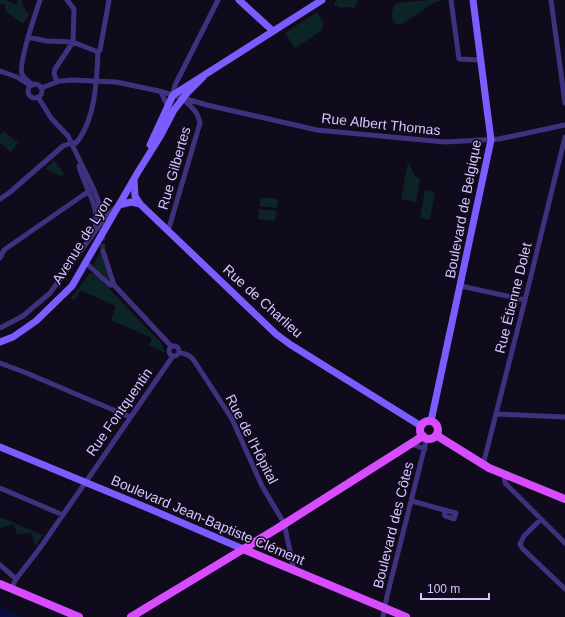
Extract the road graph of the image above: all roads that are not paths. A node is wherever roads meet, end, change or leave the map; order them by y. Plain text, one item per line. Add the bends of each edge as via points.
1 (40, 0) edge
2 (67, 0) edge
3 (109, 0) edge
4 (218, 0) edge
5 (239, 0) edge
6 (322, 0) edge
7 (451, 0) edge
8 (473, 0) edge
9 (551, 0) edge
10 (273, 31) junction
11 (28, 37) junction
12 (73, 42) junction
13 (98, 52) junction
14 (480, 60) junction
15 (0, 71) edge
16 (22, 74) junction
17 (17, 77) junction
18 (203, 77) junction
19 (97, 81) junction
20 (57, 82) junction
21 (193, 82) junction
22 (31, 86) junction
23 (41, 88) junction
24 (161, 92) junction
25 (173, 95) junction
26 (38, 97) junction
27 (183, 98) junction
28 (565, 102) edge
29 (167, 106) junction
30 (565, 125) edge
31 (565, 137) edge
32 (491, 140) junction
33 (74, 143) junction
34 (153, 146) junction
35 (78, 159) junction
36 (138, 172) junction
37 (134, 179) junction
38 (89, 191) junction
39 (0, 198) edge
40 (140, 204) junction
41 (119, 205) junction
42 (101, 214) tunnel mouth
43 (95, 230) junction
44 (168, 231) junction
45 (103, 251) tunnel mouth
46 (0, 258) edge
47 (86, 263) junction
48 (114, 284) junction
49 (461, 286) junction
50 (525, 300) junction
51 (0, 328) edge
52 (0, 342) edge
53 (171, 346) junction
54 (179, 352) junction
55 (173, 356) junction
56 (0, 363) edge
57 (496, 414) junction
58 (130, 417) junction
59 (565, 417) edge
60 (431, 421) junction
61 (421, 426) junction
62 (436, 435) junction
63 (425, 437) junction
64 (410, 444) junction
65 (0, 447) edge
66 (425, 449) junction
67 (483, 465) junction
68 (504, 475) junction
69 (85, 482) junction
70 (0, 488) edge
71 (565, 499) edge
72 (412, 500) junction
73 (444, 510) dead end
74 (63, 515) junction
75 (541, 519) junction
76 (284, 523) junction
77 (565, 543) edge
78 (243, 549) junction
79 (0, 565) edge
80 (294, 570) junction
81 (16, 579) junction
82 (0, 584) edge
83 (11, 589) junction
84 (565, 589) edge
85 (385, 608) junction
86 (78, 617) edge
87 (131, 617) edge
88 (383, 617) edge
89 (406, 617) edge

1 - 11 street
2 - 12 street via 74,9
3 - 13 street
4 - 25 street via 175,85
5 - 10 main road
6 - 10 main road
7 - 14 street via 459,59
8 - 14 main road, Boulevard de Belgique
9 - 28 street
10 - 18 main road
11 - 12 street
11 - 16 street
12 - 13 street
12 - 20 street via 55,69
13 - 19 street
14 - 32 main road, Boulevard de Belgique
15 - 17 street
16 - 17 street
16 - 22 street
17 - 22 street
18 - 21 main road
18 - 27 main road, Avenue de Lyon
19 - 20 street, Rue Albert Thomas
19 - 24 street, Rue Albert Thomas
19 - 33 street via 87,126
20 - 23 street, Rue Albert Thomas
21 - 25 main road
21 - 27 street
22 - 23 street via 37,85
22 - 26 street via 28,91 30,95
23 - 26 street
24 - 25 street, Rue Albert Thomas
24 - 29 street
25 - 27 street, Rue Albert Thomas
25 - 29 main road, Avenue de Lyon
25 - 34 street
26 - 33 street via 51,118
27 - 32 street, Rue Albert Thomas via 317,130 446,142
27 - 34 main road, Avenue de Lyon
27 - 44 street, Rue Gilbertes via 196,112 200,123
29 - 36 main road, Avenue de Lyon
30 - 32 street, Rue Albert Thomas
31 - 50 street, Rue Étienne Dolet
32 - 49 main road, Boulevard de Belgique
33 - 35 street
33 - 39 street via 63,146
34 - 36 main road, Avenue de Lyon
35 - 38 street
35 - 42 street via 98,200
36 - 37 main road, Avenue de Lyon
37 - 40 main road, Rue de Charlieu via 135,196
37 - 41 main road, Avenue de Lyon
38 - 43 street via 96,214
38 - 46 street via 4,250
40 - 41 main road via 131,202
40 - 44 main road, Rue de Charlieu
41 - 43 street
41 - 47 main road, Avenue de Lyon
43 - 51 street via 50,293 23,316
44 - 61 main road, Rue de Charlieu via 276,334
45 - 48 street
47 - 48 street via 110,285
47 - 52 main road, Avenue de Lyon via 72,286 47,312 18,334
48 - 53 street
49 - 50 street
49 - 60 main road, Boulevard de Belgique
50 - 57 street, Rue Étienne Dolet
53 - 54 street via 177,346
53 - 55 street via 169,352
54 - 55 street
54 - 76 street, Rue de l'Hôpital via 193,359 228,412 262,486
55 - 58 street, Rue Fontquentin
56 - 58 street
57 - 59 street
57 - 67 street, Rue Étienne Dolet
58 - 69 street, Rue Fontquentin
60 - 61 main road
60 - 62 main road via 436,424
61 - 63 main road
62 - 63 main road via 432,438
62 - 67 main road
63 - 64 main road
63 - 66 street, Boulevard des Côtes
64 - 66 street
64 - 76 main road
65 - 69 main road, Boulevard Jean-Baptiste Clément
66 - 72 street, Boulevard des Côtes
67 - 68 main road
68 - 71 main road
68 - 75 street via 505,482
69 - 74 street, Rue Fontquentin
69 - 78 main road, Boulevard Jean-Baptiste Clément
70 - 74 street
72 - 73 street
72 - 85 street, Boulevard des Côtes
74 - 81 street, Rue Fontquentin
75 - 77 street
75 - 84 street via 524,536 520,544
76 - 78 main road
76 - 80 street, Rue de l'Hôpital
78 - 80 main road, Boulevard Jean-Baptiste Clément
78 - 87 main road
79 - 81 street
80 - 85 main road, Boulevard Jean-Baptiste Clément
81 - 83 street, Rue Fontquentin
82 - 83 main road
83 - 86 main road
85 - 88 street, Boulevard des Côtes
85 - 89 main road, Boulevard Jean-Baptiste Clément

